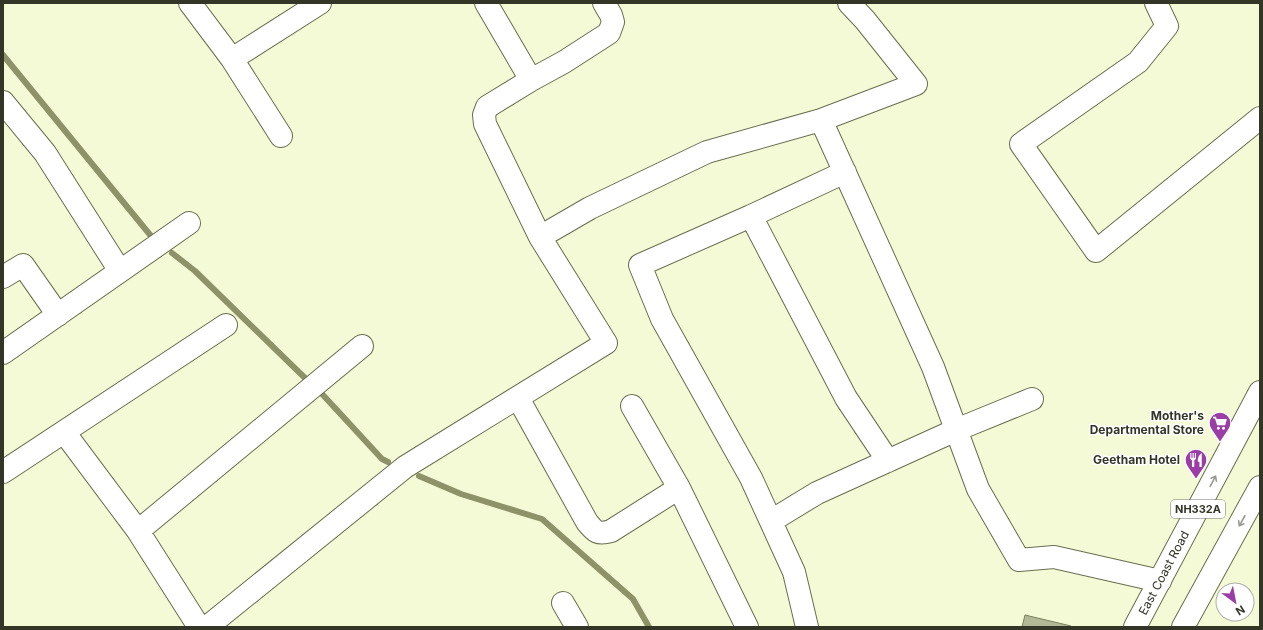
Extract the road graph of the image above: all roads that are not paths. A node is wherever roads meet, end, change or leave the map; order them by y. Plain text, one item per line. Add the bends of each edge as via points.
1 (190, 3) edge
2 (320, 3) edge
3 (486, 3) edge
4 (604, 3) edge
5 (849, 3) edge
6 (1156, 3) edge
7 (232, 59) junction
8 (530, 80) junction
9 (3, 102) edge
10 (1260, 118) edge
11 (821, 120) junction
12 (281, 136) dead end
13 (845, 172) junction
14 (751, 216) junction
15 (189, 222) dead end
16 (540, 237) junction
17 (120, 271) junction
18 (3, 277) edge
19 (58, 315) junction
20 (226, 325) dead end
21 (362, 346) dead end
22 (3, 353) edge
23 (1260, 392) edge
24 (518, 398) junction
25 (1032, 399) dead end
26 (632, 406) dead end
27 (956, 430) junction
28 (64, 432) junction
29 (888, 461) junction
30 (3, 472) edge
31 (679, 488) junction
32 (1258, 494) edge
33 (771, 521) junction
34 (138, 531) junction
35 (1160, 581) junction
36 (563, 603) dead end
37 (199, 627) edge
38 (207, 627) edge
39 (576, 627) edge
40 (747, 627) edge
41 (807, 627) edge
42 (1135, 627) edge
43 (1183, 627) edge

1 - 7 main road
2 - 7 main road
3 - 8 main road
4 - 8 main road via 613,22 609,33
5 - 11 main road via 916,84
6 - 10 main road via 1167,26 1138,62 1021,144 1096,252
7 - 12 main road
8 - 16 main road via 487,107 484,115
9 - 17 main road via 45,153
11 - 13 main road
11 - 16 main road via 707,152 590,208
13 - 14 main road
13 - 27 main road via 933,367
14 - 29 main road via 846,398
14 - 33 main road via 640,265 662,319 751,478
15 - 17 main road
16 - 24 main road via 606,343
17 - 19 main road
18 - 19 main road via 23,265
19 - 22 main road
20 - 28 main road
21 - 34 main road
35 -> 23 main road, East Coast Road / NH332A
24 - 31 main road via 586,522 594,530 603,534 611,531
24 - 38 main road via 405,468
25 - 27 main road
26 - 31 main road
27 - 29 main road
27 - 35 main road via 978,489 1019,560 1054,557
28 - 30 main road
28 - 34 main road
29 - 33 main road via 817,493
31 - 40 main road
32 -> 43 main road, NH332A
33 - 41 main road via 794,572
34 - 37 main road
35 - 42 main road, East Coast Road / NH332A
36 - 39 main road

